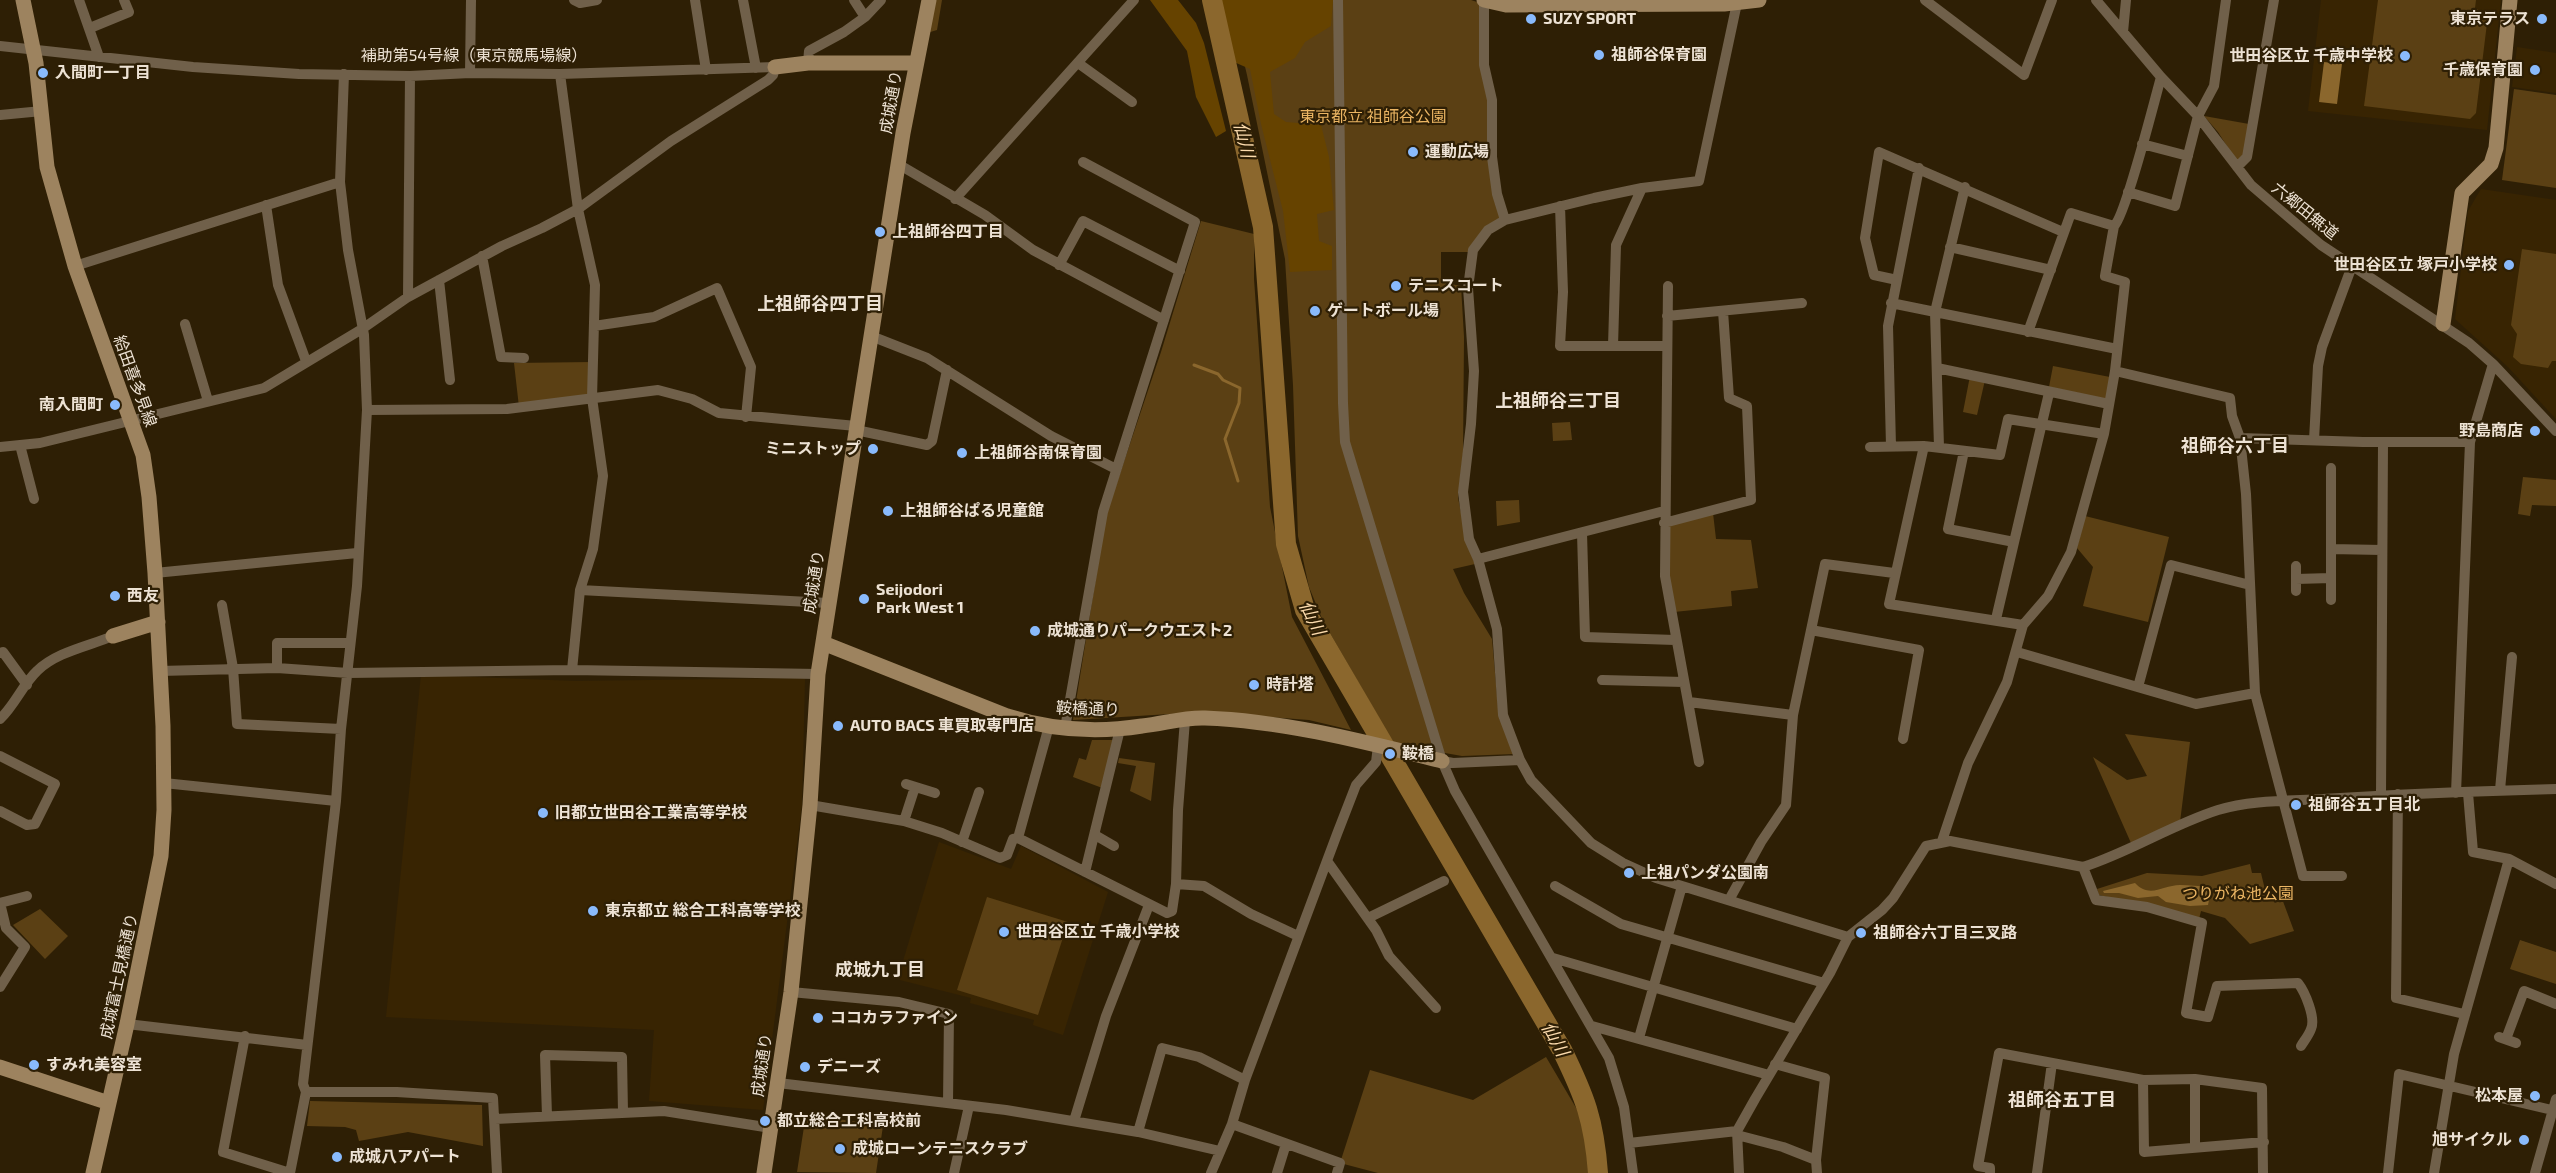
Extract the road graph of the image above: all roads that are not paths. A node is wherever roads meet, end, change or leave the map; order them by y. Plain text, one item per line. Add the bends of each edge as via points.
1 (23, 0) edge
2 (79, 0) edge
3 (124, 0) edge
4 (471, 0) edge
5 (574, 0) edge
6 (597, 0) edge
7 (695, 0) edge
8 (743, 0) edge
9 (854, 0) edge
10 (881, 0) edge
11 (928, 0) edge
12 (1134, 0) edge
13 (1338, 0) edge
14 (1484, 0) edge
15 (1759, 0) edge
16 (1925, 0) edge
17 (2052, 0) edge
18 (2096, 0) edge
19 (2126, 0) edge
20 (2226, 0) edge
21 (2274, 0) edge
22 (2510, 0) edge
23 (1553, 2) edge
24 (1728, 2) edge
25 (865, 17) junction
26 (90, 28) junction
27 (2123, 32) junction
28 (0, 46) edge
29 (34, 50) junction
30 (99, 57) junction
31 (808, 63) junction
32 (916, 63) junction
33 (1078, 63) junction
34 (775, 67) junction
35 (756, 68) junction
36 (706, 70) junction
37 (344, 74) junction
38 (470, 74) junction
39 (560, 74) junction
40 (410, 76) junction
41 (2161, 77) junction
42 (1132, 102) dead end
43 (42, 111) junction
44 (0, 115) edge
45 (2198, 116) junction
46 (2142, 144) junction
47 (2188, 156) junction
48 (1083, 162) dead end
49 (898, 164) junction
50 (2237, 167) junction
51 (1919, 168) junction
52 (340, 182) junction
53 (1965, 187) junction
54 (1642, 188) junction
55 (2128, 192) junction
56 (956, 199) junction
57 (266, 205) junction
58 (1560, 206) junction
59 (578, 209) junction
60 (1505, 220) junction
61 (2114, 226) junction
62 (2063, 231) junction
63 (1950, 247) junction
64 (482, 256) junction
65 (1059, 265) junction
66 (75, 266) junction
67 (2352, 266) junction
68 (2051, 270) junction
69 (1180, 271) junction
70 (439, 280) junction
71 (1897, 280) junction
72 (1668, 286) dead end
73 (408, 297) junction
74 (1802, 303) dead end
75 (1891, 303) junction
76 (1722, 311) junction
77 (1935, 312) junction
78 (1667, 316) junction
79 (1164, 320) junction
80 (185, 324) dead end
81 (2443, 324) junction
82 (594, 326) junction
83 (362, 329) junction
84 (2028, 332) junction
85 (871, 336) junction
86 (1613, 346) junction
87 (1667, 346) junction
88 (2117, 350) junction
89 (524, 358) dead end
90 (306, 361) junction
91 (2493, 364) junction
92 (1937, 368) junction
93 (947, 370) junction
94 (2115, 371) junction
95 (450, 380) dead end
96 (2049, 393) junction
97 (592, 398) junction
98 (208, 401) junction
99 (2109, 404) junction
100 (367, 410) junction
101 (746, 417) junction
102 (132, 422) junction
103 (2042, 424) junction
104 (856, 428) junction
105 (2556, 431) edge
106 (2104, 434) junction
107 (2240, 438) junction
108 (2314, 441) junction
109 (2382, 442) junction
110 (2470, 442) junction
111 (20, 445) junction
112 (0, 446) edge
113 (1891, 446) junction
114 (1924, 446) junction
115 (1870, 447) dead end
116 (1939, 447) junction
117 (1964, 451) junction
118 (2331, 468) dead end
119 (1116, 470) junction
120 (34, 499) dead end
121 (1664, 511) junction
122 (1664, 523) junction
123 (1582, 533) junction
124 (2014, 542) junction
125 (2331, 549) junction
126 (2382, 550) junction
127 (357, 553) junction
128 (1478, 559) junction
129 (2296, 566) dead end
130 (155, 573) junction
131 (1894, 573) junction
132 (2331, 578) junction
133 (2250, 585) junction
134 (580, 590) junction
135 (2331, 600) dead end
136 (828, 603) junction
137 (222, 605) dead end
138 (1996, 619) junction
139 (158, 622) junction
140 (2023, 625) junction
141 (1811, 630) junction
142 (113, 636) joint
143 (1675, 640) junction
144 (350, 643) junction
145 (823, 643) junction
146 (2017, 652) junction
147 (0, 653) edge
148 (2512, 657) dead end
149 (233, 668) junction
150 (277, 668) junction
151 (572, 670) junction
152 (160, 671) junction
153 (348, 673) junction
154 (818, 674) junction
155 (1602, 680) dead end
156 (1684, 682) junction
157 (27, 685) junction
158 (2138, 687) junction
159 (2254, 693) junction
160 (1689, 702) junction
161 (1793, 715) junction
162 (0, 719) edge
163 (1185, 720) junction
164 (1049, 726) junction
165 (1065, 728) junction
166 (340, 729) junction
167 (1120, 729) junction
168 (1903, 739) dead end
169 (1368, 743) junction
170 (0, 756) edge
171 (1442, 760) junction
172 (1520, 760) junction
173 (1699, 762) dead end
174 (1375, 763) junction
175 (164, 783) junction
176 (2556, 789) edge
177 (2500, 790) junction
178 (979, 792) dead end
179 (935, 793) dead end
180 (2456, 793) junction
181 (2468, 793) junction
182 (2398, 794) junction
183 (2381, 795) junction
184 (336, 801) junction
185 (2285, 801) junction
186 (810, 805) junction
187 (0, 811) edge
188 (904, 821) junction
189 (1095, 836) junction
190 (1018, 838) junction
191 (1942, 841) junction
192 (962, 842) junction
193 (1114, 846) dead end
194 (2509, 859) junction
195 (1327, 861) junction
196 (2083, 867) junction
197 (1085, 872) junction
198 (2342, 876) dead end
199 (1444, 881) dead end
200 (1176, 884) junction
201 (2556, 884) edge
202 (1555, 886) dead end
203 (1682, 886) junction
204 (27, 896) dead end
205 (1729, 900) junction
206 (0, 903) edge
207 (1149, 905) junction
208 (1368, 918) junction
209 (1299, 936) junction
210 (1668, 938) junction
211 (1848, 938) junction
212 (1553, 958) junction
213 (1824, 983) junction
214 (0, 987) edge
215 (1653, 989) junction
216 (791, 992) junction
217 (2556, 1004) edge
218 (1436, 1008) dead end
219 (2464, 1014) junction
220 (127, 1024) junction
221 (1592, 1026) junction
222 (1797, 1029) junction
223 (245, 1036) junction
224 (1639, 1038) junction
225 (2507, 1039) dead end
226 (308, 1045) junction
227 (2301, 1046) dead end
228 (2052, 1063) junction
229 (1775, 1064) junction
230 (0, 1067) edge
231 (1769, 1075) junction
232 (2195, 1079) junction
233 (1245, 1080) junction
234 (2143, 1080) junction
235 (778, 1083) junction
236 (2448, 1085) junction
237 (306, 1092) junction
238 (2556, 1099) edge
239 (109, 1103) junction
240 (948, 1103) junction
241 (969, 1106) junction
242 (2552, 1110) junction
243 (623, 1112) junction
244 (547, 1116) junction
245 (495, 1119) junction
246 (1074, 1121) junction
247 (1232, 1124) junction
248 (771, 1128) junction
249 (1138, 1132) junction
250 (1737, 1133) junction
251 (2264, 1142) junction
252 (1629, 1143) junction
253 (1286, 1144) junction
254 (2195, 1148) junction
255 (1220, 1151) junction
256 (1816, 1160) junction
257 (93, 1173) edge
258 (290, 1173) edge
259 (497, 1173) edge
260 (764, 1173) edge
261 (954, 1173) edge
262 (1211, 1173) edge
263 (1277, 1173) edge
264 (1337, 1173) edge
265 (1632, 1173) edge
266 (1739, 1173) edge
267 (1817, 1173) edge
268 (1990, 1173) edge
269 (2037, 1173) edge
270 (2263, 1173) edge
271 (2388, 1173) edge
272 (2434, 1173) edge
273 (2535, 1173) edge

1 - 29 street, 給田喜多見線
2 - 26 street
3 - 26 street via 129,12
4 - 38 street
5 - 6 street
7 - 36 street
8 - 35 street
9 - 25 street
10 - 25 street
11 - 32 street, 成城通り
12 - 33 street
13 - 171 street via 1345,442
14 - 23 street via 1506,5
14 - 60 street via 1484,65 1492,100 1492,157
15 - 24 street
16 - 17 street via 2024,75
18 - 27 street, 六郷田無道
19 - 27 street
20 - 45 street via 2214,86
21 - 50 street via 2247,157
22 - 81 street via 2496,148 2491,164 2462,193
23 - 24 street
24 - 54 street via 1699,181
25 - 31 street via 809,51
26 - 30 street
27 - 41 street, 六郷田無道
28 - 29 street, 補助第54号線（東京競馬場線）
29 - 30 street, 補助第54号線（東京競馬場線）
29 - 43 street, 給田喜多見線
30 - 37 street, 補助第54号線（東京競馬場線） via 238,71
31 - 32 street, 補助第54号線（東京競馬場線）
31 - 34 street, 補助第54号線（東京競馬場線）
32 - 49 street, 成城通り
33 - 42 street
33 - 56 street
34 - 35 street, 補助第54号線（東京競馬場線）
34 - 59 street via 768,80 671,141
35 - 36 street, 補助第54号線（東京競馬場線）
36 - 39 street, 補助第54号線（東京競馬場線）
37 - 40 street, 補助第54号線（東京競馬場線）
37 - 52 street
38 - 39 street, 補助第54号線（東京競馬場線）
38 - 40 street, 補助第54号線（東京競馬場線）
39 - 59 street
40 - 73 street
41 - 45 street, 六郷田無道
41 - 46 street
43 - 44 street
43 - 66 street, 給田喜多見線 via 47,167
45 - 47 street
45 - 50 street, 六郷田無道
46 - 47 street
46 - 55 street
47 - 55 street via 2175,206
48 - 69 street via 1195,222
49 - 56 street
49 - 85 street, 成城通り
50 - 67 street, 六郷田無道 via 2289,219
51 - 53 street
51 - 71 street
51 - 71 street via 1880,152 1865,238 1874,275
52 - 57 street
52 - 83 street
53 - 62 street
53 - 63 street
54 - 58 street
54 - 86 street via 1616,245
55 - 61 street
56 - 65 street
57 - 66 street
57 - 90 street via 278,285
58 - 60 street
58 - 86 street via 1560,346
59 - 64 street
59 - 82 street via 595,285
60 - 128 street via 1488,230 1473,250 1468,288 1474,371 1463,492 1469,539
61 - 62 street via 2071,213
61 - 88 street via 2105,276 2125,282
62 - 68 street
63 - 68 street
63 - 77 street
64 - 70 street
64 - 89 street via 501,357
65 - 69 street via 1083,221
65 - 79 street
66 - 102 street, 給田喜多見線
67 - 81 street, 六郷田無道
67 - 108 street via 2322,347
68 - 84 street
69 - 79 street
70 - 73 street
70 - 95 street
71 - 75 street
72 - 78 street
73 - 83 street
74 - 76 street
75 - 77 street
75 - 113 street via 1887,326
76 - 78 street
76 - 122 street via 1729,398 1747,406 1751,500
77 - 84 street
77 - 92 street
78 - 87 street
79 - 119 street
80 - 98 street
81 - 91 street, 六郷田無道
82 - 97 street
82 - 101 street via 654,317 717,288 752,367
83 - 90 street
83 - 100 street
84 - 88 street
85 - 93 street
85 - 104 street, 成城通り
86 - 87 street
87 - 121 street
88 - 94 street
90 - 98 street via 264,388
91 - 105 street, 六郷田無道
91 - 110 street
92 - 96 street
92 - 116 street
93 - 104 street via 932,441 927,445
93 - 119 street via 1051,436
94 - 99 street
94 - 107 street via 2230,398
96 - 99 street
96 - 103 street
97 - 100 street via 507,409
97 - 101 street via 658,390 692,399 719,412
97 - 134 street via 603,476 593,549
98 - 102 street
99 - 106 street
100 - 127 street
101 - 104 street
102 - 111 street
102 - 130 street, 給田喜多見線 via 145,470
103 - 106 street
103 - 117 street via 2008,418 2000,455
103 - 124 street
104 - 136 street, 成城通り
106 - 140 street via 2071,552 2048,597
107 - 108 street
107 - 133 street
108 - 109 street
109 - 110 street
109 - 126 street
110 - 180 street
111 - 112 street
111 - 120 street
113 - 114 street
113 - 115 street
114 - 116 street
114 - 131 street
116 - 117 street
117 - 124 street via 1948,529
118 - 125 street
119 - 165 street via 1103,512
121 - 122 street
121 - 123 street
122 - 143 street via 1665,576
123 - 128 street
123 - 143 street via 1585,637
124 - 138 street
125 - 126 street
125 - 132 street
126 - 183 street
127 - 130 street
127 - 144 street
128 - 172 street via 1497,629 1503,715
129 - 132 street via 2296,585
130 - 139 street, 給田喜多見線
131 - 138 street via 1889,604
131 - 141 street via 1825,564
132 - 135 street
133 - 158 street via 2171,565
133 - 159 street
134 - 136 street
134 - 151 street
136 - 145 street, 成城通り
137 - 149 street
138 - 140 street
139 - 142 street
139 - 152 street, 給田喜多見線
140 - 146 street
141 - 161 street
141 - 168 street via 1919,650
142 - 157 street via 62,655 37,671
143 - 156 street
144 - 150 street via 276,643
144 - 153 street
145 - 154 street, 成城通り
145 - 164 street, 鞍橋通り via 1007,716
146 - 158 street
146 - 191 street via 1968,763
147 - 157 street
148 - 177 street
149 - 150 street
149 - 152 street
149 - 166 street via 237,724
150 - 153 street
151 - 153 street
151 - 154 street
152 - 175 street, 給田喜多見線
153 - 166 street
154 - 186 street, 成城通り
155 - 156 street
156 - 160 street
157 - 162 street
158 - 159 street via 2196,704
159 - 185 street
160 - 161 street
160 - 173 street
161 - 205 street via 1786,805
163 - 167 street, 鞍橋通り
163 - 169 street, 鞍橋通り via 1220,719
163 - 200 street
164 - 165 street, 鞍橋通り
164 - 190 street
165 - 167 street, 鞍橋通り
166 - 184 street
167 - 189 street
169 - 171 street, 鞍橋通り
169 - 174 street
169 - 174 street
170 - 187 street via 55,784 35,824 27,825
171 - 172 street
171 - 212 street via 1455,791
172 - 203 street via 1531,780 1591,843 1638,871
174 - 195 street via 1356,785
175 - 184 street
175 - 220 street, 成城富士見橋通り via 161,856
176 - 177 street
177 - 181 street
178 - 192 street
179 - 188 street via 910,785
180 - 181 street
180 - 182 street
181 - 194 street via 2473,852
182 - 183 street
182 - 219 street via 2396,998
183 - 185 street
184 - 226 street
185 - 196 street via 2218,810
185 - 198 street via 2303,876
186 - 188 street
186 - 216 street, 成城通り
188 - 192 street
189 - 193 street
189 - 197 street
190 - 192 street via 1013,839 1007,855 1000,858
190 - 197 street
191 - 196 street
191 - 211 street via 1926,846 1882,910
194 - 201 street
194 - 219 street
195 - 208 street
195 - 209 street
196 - 227 street via 2096,900 2147,907 2202,923 2186,1013 2208,1017 2217,987 2298,983 2312,1022
197 - 207 street
199 - 208 street
200 - 207 street via 1172,910 1167,914
200 - 209 street via 1203,886
202 - 210 street via 1621,924
203 - 205 street
203 - 210 street
204 - 206 street
205 - 211 street
206 - 214 street via 6,928 24,947
207 - 246 street via 1106,1016
208 - 218 street via 1389,956
209 - 233 street
210 - 213 street
210 - 215 street
211 - 213 street
212 - 215 street
212 - 221 street
213 - 222 street
215 - 222 street
215 - 224 street
216 - 235 street, 成城通り
216 - 240 street via 899,1002 949,1014
217 - 225 street via 2524,991
219 - 236 street
220 - 223 street
220 - 239 street, 成城富士見橋通り
221 - 224 street
221 - 252 street via 1618,1084
222 - 229 street
223 - 226 street
223 - 258 street via 224,1152
224 - 231 street
226 - 237 street via 303,1084
228 - 234 street
228 - 268 street via 1999,1053 1978,1166 1990,1168
228 - 269 street
229 - 231 street
229 - 256 street via 1825,1078
230 - 239 street
231 - 250 street
232 - 234 street
232 - 251 street via 2262,1088
232 - 254 street
233 - 247 street
233 - 249 street via 1199,1057 1162,1048
234 - 254 street via 2144,1152
235 - 240 street
235 - 248 street, 成城通り
236 - 242 street
236 - 271 street via 2399,1074
236 - 272 street
237 - 245 street via 493,1098
237 - 258 street
238 - 242 street
239 - 257 street, 成城富士見橋通り
240 - 241 street
241 - 246 street
241 - 261 street
242 - 273 street
243 - 244 street
243 - 244 street via 622,1057 545,1055
243 - 248 street via 664,1111
244 - 245 street
245 - 259 street
246 - 249 street
247 - 253 street
247 - 255 street
248 - 260 street, 成城通り
249 - 255 street
250 - 252 street
250 - 256 street
250 - 266 street
251 - 254 street
251 - 270 street
252 - 265 street
253 - 263 street
253 - 264 street via 1340,1162
255 - 262 street
256 - 267 street

